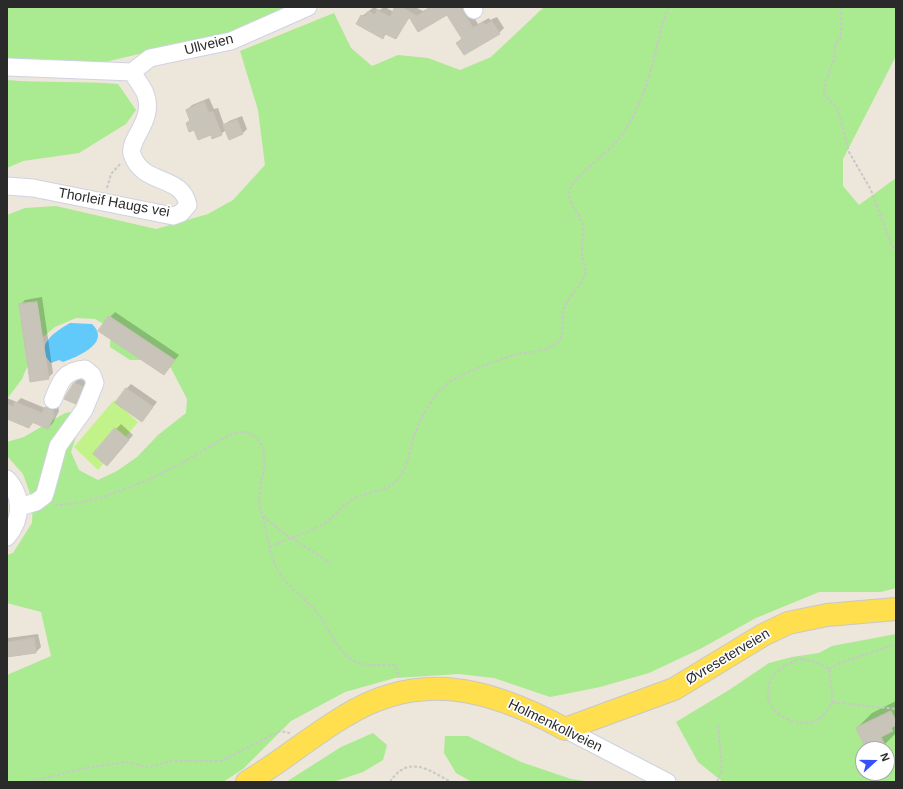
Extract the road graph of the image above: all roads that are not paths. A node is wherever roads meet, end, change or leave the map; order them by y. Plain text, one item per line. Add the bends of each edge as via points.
1 (308, 7) edge
2 (7, 67) edge
3 (132, 72) junction
4 (7, 186) edge
5 (52, 400) dead end
6 (7, 479) edge
7 (19, 507) junction
8 (7, 537) edge
9 (896, 610) edge
10 (565, 729) junction
11 (247, 782) edge
12 (667, 782) edge

1 - 3 street, Ullveien via 231,41 150,58
2 - 3 street
3 - 4 street, Thorleif Haugs vei via 145,93 148,112 132,152 137,164 148,175 177,187 186,194 188,204 181,213 173,216 34,188
5 - 7 street via 61,379 74,370 85,369 92,375 95,383 84,410 58,446 46,490 40,500
6 - 7 street via 14,489
7 - 8 street via 16,523
9 - 10 main road, Øvreseterveien via 827,615 788,624 763,635 674,689
10 - 11 main road, Holmenkollveien via 527,709 486,695 436,688 404,691 360,707
10 - 12 street, Holmenkollveien

